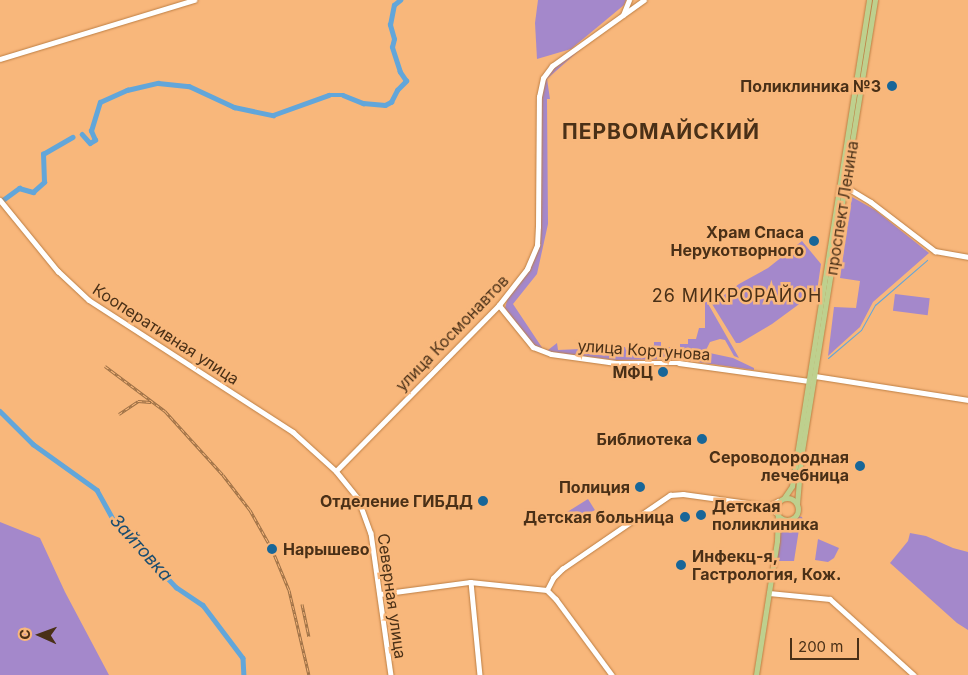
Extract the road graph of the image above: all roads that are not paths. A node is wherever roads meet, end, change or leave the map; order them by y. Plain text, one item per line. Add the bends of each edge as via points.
1 (194, 0) edge
2 (629, 0) edge
3 (644, 0) edge
4 (869, 0) edge
5 (875, 0) edge
6 (623, 15) junction
7 (866, 36) junction
8 (0, 59) edge
9 (843, 188) junction
10 (2, 202) edge
11 (968, 257) edge
12 (499, 305) junction
13 (812, 378) junction
14 (968, 400) edge
15 (336, 471) junction
16 (784, 498) junction
17 (778, 501) junction
18 (797, 504) junction
19 (764, 505) junction
20 (777, 514) junction
21 (790, 520) junction
22 (777, 541) junction
23 (472, 582) junction
24 (547, 590) junction
25 (769, 593) junction
26 (380, 594) junction
27 (391, 675) edge
28 (480, 675) edge
29 (612, 675) edge
30 (756, 675) edge
31 (913, 675) edge

1 - 8 main road
2 - 6 main road
3 - 6 main road, улица Космонавтов
4 - 7 main road, проспект Ленина
5 - 7 main road, проспект Ленина
6 - 12 main road, улица Космонавтов via 552,66 543,78 539,97 537,245 527,269
7 - 9 main road, проспект Ленина
9 - 11 main road via 871,202 935,251
9 - 13 main road, проспект Ленина
10 - 15 main road, Кооперативная улица via 58,271 89,300 294,432
12 - 13 main road, улица Кортунова via 533,347 551,354 608,363 679,363
12 - 15 main road, улица Космонавтов
13 - 14 main road, улица Кортунова
13 - 16 main road, проспект Ленина via 792,486
13 - 18 main road, проспект Ленина
15 - 26 main road, Северная улица via 363,506 371,533
16 - 17 main road
16 - 18 main road via 793,499
17 - 19 main road via 771,506
17 - 20 main road
18 - 21 main road via 797,513
19 - 20 main road
19 - 24 main road via 670,495 562,569
20 - 21 main road via 784,520
20 - 22 main road
21 - 22 main road via 782,528
22 - 25 main road
23 - 24 main road
23 - 26 main road
23 - 28 main road
24 - 29 main road
25 - 30 main road
25 - 31 main road via 830,598
26 - 27 main road, Северная улица

